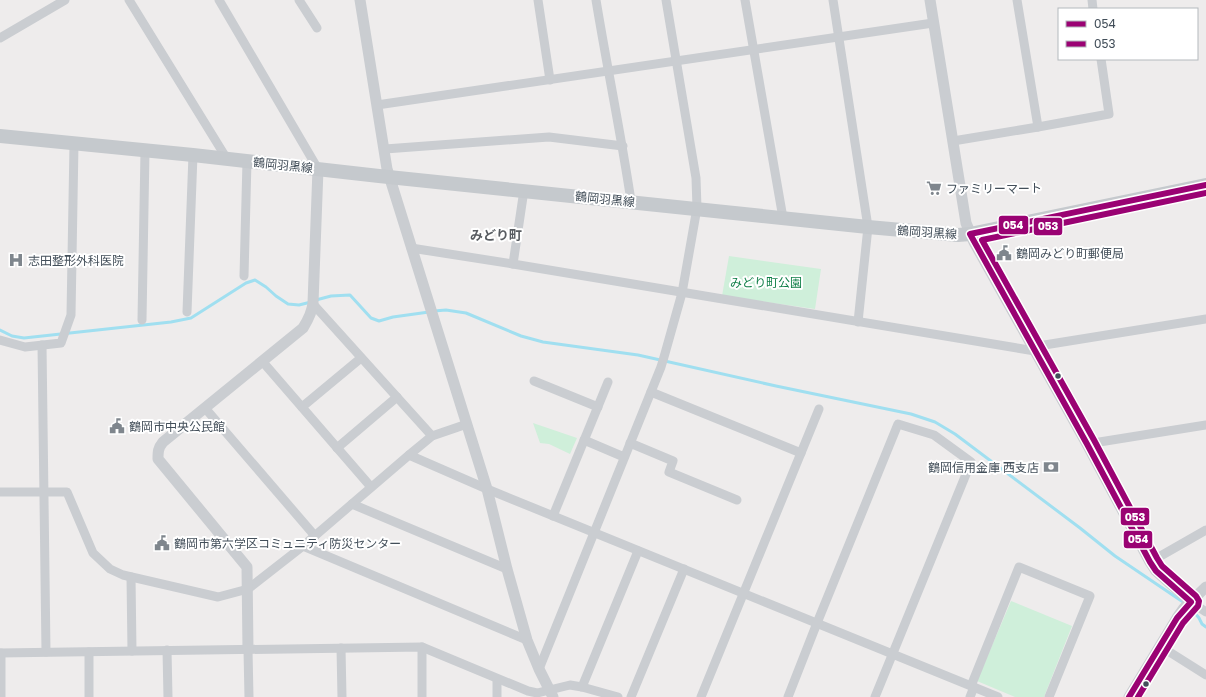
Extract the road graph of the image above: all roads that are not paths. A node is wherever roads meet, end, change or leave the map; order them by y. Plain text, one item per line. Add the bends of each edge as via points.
1 (129, 0) edge
2 (220, 0) edge
3 (299, 0) edge
4 (360, 0) edge
5 (538, 0) edge
6 (596, 0) edge
7 (666, 0) edge
8 (745, 0) edge
9 (833, 0) edge
10 (930, 0) edge
11 (1017, 0) edge
12 (60, 1) edge
13 (933, 23) junction
14 (317, 28) dead end
15 (839, 37) junction
16 (0, 38) edge
17 (753, 50) junction
18 (1100, 60) edge
19 (676, 61) junction
20 (608, 72) junction
21 (550, 80) junction
22 (377, 105) junction
23 (1038, 127) junction
24 (0, 136) edge
25 (953, 141) junction
26 (74, 144) junction
27 (623, 146) junction
28 (385, 149) junction
29 (145, 151) junction
30 (193, 155) junction
31 (227, 159) junction
32 (247, 161) junction
33 (318, 169) junction
34 (390, 177) junction
35 (1206, 185) edge
36 (524, 190) junction
37 (631, 201) junction
38 (697, 208) junction
39 (783, 218) junction
40 (868, 227) junction
41 (970, 234) junction
42 (411, 248) junction
43 (513, 264) junction
44 (244, 276) dead end
45 (682, 293) junction
46 (313, 300) junction
47 (187, 312) dead end
48 (1206, 319) edge
49 (142, 320) dead end
50 (858, 322) junction
51 (0, 340) edge
52 (42, 345) junction
53 (1033, 349) junction
54 (361, 358) junction
55 (262, 361) junction
56 (534, 381) dead end
57 (608, 382) dead end
58 (651, 392) junction
59 (397, 397) junction
60 (598, 407) junction
61 (205, 408) junction
62 (302, 408) junction
63 (819, 409) dead end
64 (467, 424) junction
65 (1206, 425) edge
66 (432, 436) junction
67 (584, 440) junction
68 (630, 443) junction
69 (1087, 444) junction
70 (337, 448) junction
71 (801, 452) junction
72 (408, 455) junction
73 (624, 457) junction
74 (371, 487) junction
75 (487, 489) junction
76 (0, 492) edge
77 (44, 492) junction
78 (737, 500) dead end
79 (352, 504) junction
80 (553, 516) junction
81 (1206, 530) edge
82 (593, 532) junction
83 (315, 536) junction
84 (303, 546) junction
85 (638, 551) junction
86 (1150, 562) junction
87 (508, 569) junction
88 (684, 569) junction
89 (132, 577) junction
90 (1206, 587) edge
91 (248, 589) junction
92 (743, 593) junction
93 (1191, 602) junction
94 (1206, 612) edge
95 (817, 623) junction
96 (527, 640) junction
97 (1160, 646) junction
98 (422, 647) junction
99 (341, 648) junction
100 (168, 650) junction
101 (248, 650) junction
102 (132, 651) junction
103 (46, 652) junction
104 (88, 652) junction
105 (0, 653) edge
106 (892, 654) junction
107 (539, 669) junction
108 (1206, 675) edge
109 (497, 679) junction
110 (972, 686) junction
111 (582, 687) junction
112 (551, 694) edge
113 (1, 697) edge
114 (89, 697) edge
115 (168, 697) edge
116 (249, 697) edge
117 (342, 697) edge
118 (422, 697) edge
119 (497, 697) edge
120 (618, 697) edge
121 (631, 697) edge
122 (701, 697) edge
123 (788, 697) edge
124 (875, 697) edge
125 (970, 697) edge
126 (998, 697) edge
127 (1049, 697) edge
128 (1129, 697) edge

1 - 31 street
2 - 33 street
3 - 14 street
4 - 22 street
5 - 21 street
6 - 20 street
7 - 19 street
8 - 17 street
9 - 15 street
10 - 13 street
11 - 23 street
12 - 16 street
13 - 15 street
13 - 25 street
15 - 17 street
15 - 40 street
17 - 19 street
17 - 39 street
18 - 23 street via 1109,114
19 - 20 street
19 - 38 street via 696,178
20 - 21 street
20 - 27 street
21 - 22 street
22 - 28 street
23 - 25 street
24 - 26 main road, 鶴岡羽黒線
25 - 41 street
26 - 29 main road, 鶴岡羽黒線
26 - 52 street via 71,315 61,343
27 - 28 street via 549,137
27 - 37 street
28 - 34 street
29 - 30 main road, 鶴岡羽黒線
29 - 49 street
30 - 31 main road, 鶴岡羽黒線
30 - 47 street
31 - 32 main road, 鶴岡羽黒線
32 - 33 main road, 鶴岡羽黒線
32 - 44 street
33 - 34 main road, 鶴岡羽黒線
33 - 46 street
34 - 36 main road, 鶴岡羽黒線
34 - 42 street
35 - 41 main road, 鶴岡羽黒線
36 - 37 main road, 鶴岡羽黒線
36 - 43 street
37 - 38 main road, 鶴岡羽黒線
38 - 39 main road, 鶴岡羽黒線
38 - 45 street
39 - 40 main road, 鶴岡羽黒線
40 - 41 main road, 鶴岡羽黒線
40 - 50 street
41 - 53 street
42 - 43 street
42 - 64 street
43 - 45 street
45 - 50 street
45 - 58 street
46 - 54 street
46 - 55 street via 308,321
48 - 53 street
50 - 53 street
51 - 52 street via 25,347
52 - 77 street
53 - 69 street
54 - 59 street
54 - 62 street
55 - 61 street
55 - 62 street
56 - 60 street
57 - 60 street
58 - 68 street
58 - 71 street
59 - 66 street
59 - 70 street
60 - 67 street
61 - 83 street
61 - 91 street via 163,442 159,447 158,459 247,567
62 - 70 street
63 - 71 street
64 - 66 street
64 - 75 street
65 - 69 street
66 - 72 street
67 - 73 street
67 - 80 street
68 - 73 street
68 - 78 street via 673,461 669,472
69 - 86 street
70 - 74 street
71 - 92 street
72 - 74 street
72 - 75 street
73 - 82 street
74 - 79 street
75 - 80 street
75 - 87 street
76 - 77 street
77 - 89 street via 67,492 93,553 110,569
77 - 103 street
79 - 83 street
79 - 87 street
80 - 82 street
81 - 86 street
82 - 85 street
82 - 107 street
83 - 84 street
84 - 91 street
84 - 96 street
85 - 88 street
85 - 111 street
86 - 93 street via 1156,571
87 - 96 street
88 - 92 street
88 - 121 street
89 - 91 street via 218,597
89 - 102 street
90 - 93 street
91 - 101 street
92 - 95 street
92 - 122 street
93 - 94 street
93 - 97 street via 1177,618
95 - 106 street
95 - 106 street via 898,424 934,435 971,462
95 - 123 street
96 - 107 street
97 - 108 street
97 - 128 street
98 - 99 street
98 - 109 street
98 - 118 street
99 - 101 street
99 - 117 street
100 - 101 street
100 - 102 street
100 - 115 street
101 - 116 street
102 - 104 street
103 - 104 street
103 - 105 street
104 - 114 street
105 - 113 street
106 - 110 street
106 - 124 street
107 - 112 street
109 - 112 street via 528,691
109 - 119 street
110 - 125 street
110 - 126 street
110 - 127 street via 1019,567 1090,596
111 - 112 street via 570,686
111 - 120 street

